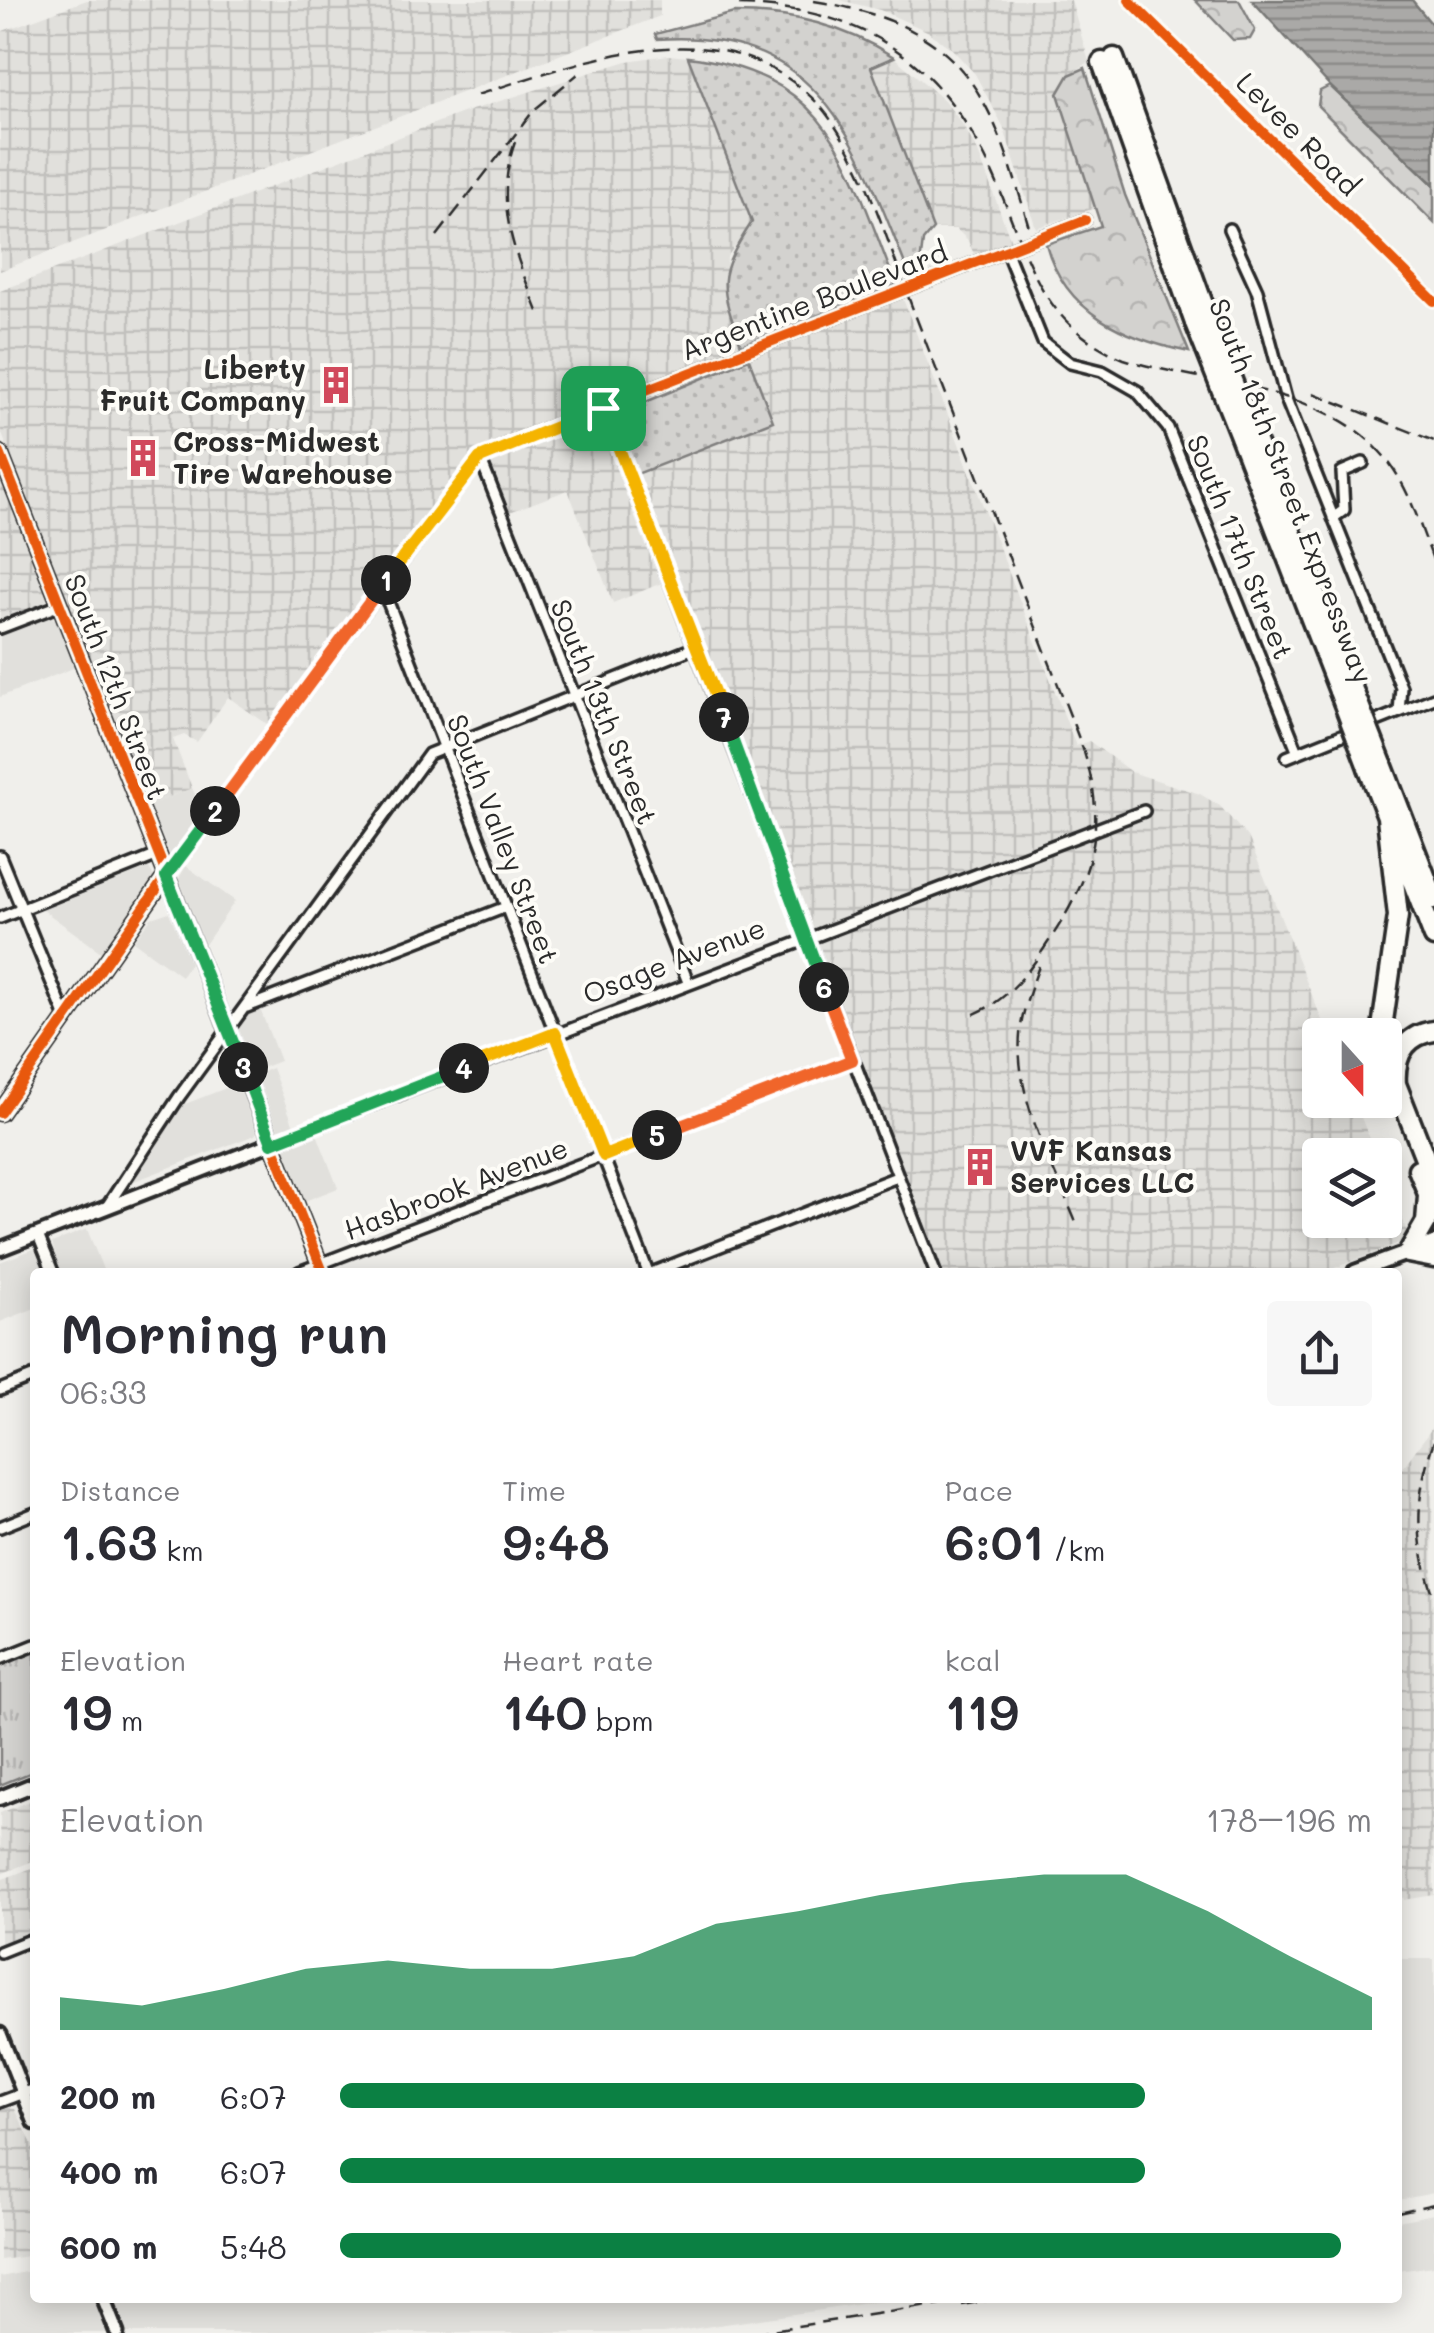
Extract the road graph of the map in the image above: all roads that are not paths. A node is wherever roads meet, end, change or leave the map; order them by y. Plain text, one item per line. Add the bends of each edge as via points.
1 (1108, 60) dead end
2 (1084, 220) dead end
3 (1229, 229) dead end
4 (1006, 250) junction
5 (603, 408) junction
6 (0, 453) edge
7 (480, 458) junction
8 (1363, 463) dead end
9 (1334, 518) junction
10 (378, 592) junction
11 (60, 605) junction
12 (0, 628) edge
13 (696, 647) junction
14 (573, 696) junction
15 (1434, 698) edge
16 (1398, 712) junction
17 (442, 747) junction
18 (1376, 767) junction
19 (1144, 811) dead end
20 (1387, 817) junction
21 (1406, 828) junction
22 (158, 855) junction
23 (0, 856) edge
24 (1434, 864) edge
25 (166, 876) junction
26 (1434, 899) edge
27 (506, 907) junction
28 (22, 910) junction
29 (0, 918) edge
30 (1434, 937) edge
31 (808, 938) junction
32 (688, 982) junction
33 (244, 1008) junction
34 (1383, 1018) edge
35 (67, 1020) junction
36 (228, 1029) junction
37 (1434, 1031) edge
38 (555, 1033) junction
39 (852, 1060) junction
40 (0, 1113) edge
41 (1399, 1118) edge
42 (272, 1143) junction
43 (604, 1156) junction
44 (897, 1177) junction
45 (1432, 1195) edge
46 (106, 1208) junction
47 (38, 1234) junction
48 (1434, 1243) edge
49 (0, 1249) edge
50 (1408, 1253) junction
51 (1434, 1258) edge
52 (51, 1268) edge
53 (321, 1268) edge
54 (649, 1268) edge
55 (661, 1268) edge
56 (933, 1268) edge
57 (1366, 1268) edge
58 (30, 1378) edge
59 (0, 1390) edge
60 (30, 1515) edge
61 (0, 1526) edge
62 (30, 1648) edge
63 (0, 1659) edge
64 (30, 1786) edge
65 (0, 1798) edge
66 (30, 1940) edge
67 (0, 1952) edge
68 (0, 2034) edge
69 (29, 2092) edge
70 (0, 2102) edge
71 (105, 2303) edge
72 (117, 2333) edge

1 - 18 highway, South 18th Street Expressway, bridge
2 - 4 street, Argentine Boulevard
3 - 9 street via 1257,290 1282,384
4 - 5 street, Argentine Boulevard
4 - 16 street, South 17th Street via 1043,342 1070,362 1137,391 1168,428 1292,754
5 - 7 street, Argentine Boulevard
5 - 13 street
6 - 11 street, South 12th Street
7 - 10 street
7 - 14 street, South 13th Street
8 - 9 street via 1342,472 1344,510
9 - 16 street via 1401,687
10 - 17 street, South Valley Street via 388,602
10 - 25 street
11 - 12 street
11 - 22 street, South 12th Street
13 - 14 street
13 - 31 street
14 - 17 street
14 - 32 street, South 13th Street
15 - 16 street
17 - 27 street, South Valley Street
17 - 33 street via 429,754
18 - 20 highway, South 18th Street Expressway
18 - 21 highway, South 18th Street Expressway
19 - 31 street, Osage Avenue
20 - 30 highway, South 18th Street Expressway
20 - 34 highway via 1398,916
21 - 24 highway
21 - 26 highway, South 18th Street Expressway
22 - 25 street, South 12th Street
22 - 28 street
23 - 28 street
25 - 35 street
25 - 36 street, South 12th Street
27 - 33 street
27 - 38 street, South Valley Street
28 - 29 street
28 - 35 street
31 - 32 street, Osage Avenue
31 - 39 street
32 - 38 street, Osage Avenue
33 - 36 street
35 - 40 street
36 - 42 street, South 12th Street
36 - 46 street
37 - 45 highway via 1404,1046 1395,1069
38 - 42 street, Osage Avenue
38 - 43 street, South Valley Street
39 - 43 street, Hasbrook Avenue
39 - 44 street
41 - 45 highway
42 - 46 street, Osage Avenue
42 - 53 street, South 12th Street
43 - 53 street, Hasbrook Avenue
43 - 54 street, South Valley Street
44 - 55 street
44 - 56 street
45 - 50 highway
46 - 47 street, Osage Avenue
47 - 49 street, Osage Avenue
47 - 52 street
48 - 50 main road
50 - 51 highway
50 - 57 main road
58 - 59 street
60 - 61 street
62 - 63 street
64 - 65 main road
66 - 67 street
68 - 69 street
69 - 70 street
71 - 72 street

